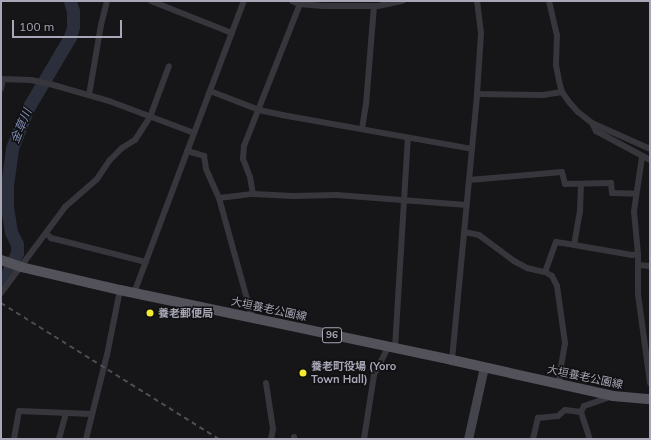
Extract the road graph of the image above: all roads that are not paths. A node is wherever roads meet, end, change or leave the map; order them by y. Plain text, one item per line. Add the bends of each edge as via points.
1 (107, 1) edge
2 (151, 1) edge
3 (244, 1) edge
4 (292, 1) edge
5 (402, 1) edge
6 (477, 1) edge
7 (549, 1) edge
8 (300, 2) edge
9 (377, 4) edge
10 (232, 33) junction
11 (169, 66) dead end
12 (2, 79) edge
13 (1, 89) edge
14 (210, 91) junction
15 (562, 92) junction
16 (477, 94) junction
17 (89, 95) junction
18 (259, 110) junction
19 (150, 117) junction
20 (592, 123) junction
21 (362, 129) junction
22 (194, 133) junction
23 (408, 138) junction
24 (472, 149) junction
25 (650, 149) edge
26 (187, 151) junction
27 (642, 157) junction
28 (650, 160) edge
29 (469, 180) junction
30 (582, 184) junction
31 (253, 194) junction
32 (636, 194) junction
33 (219, 198) junction
34 (404, 200) junction
35 (467, 206) junction
36 (464, 232) junction
37 (47, 234) junction
38 (574, 245) junction
39 (638, 254) junction
40 (3, 261) edge
41 (146, 262) junction
42 (18, 266) junction
43 (638, 266) junction
44 (650, 266) edge
45 (545, 272) junction
46 (120, 290) junction
47 (1, 293) edge
48 (134, 293) junction
49 (252, 317) junction
50 (391, 347) junction
51 (452, 360) junction
52 (484, 367) junction
53 (266, 383) dead end
54 (650, 383) edge
55 (558, 384) junction
56 (613, 396) junction
57 (650, 399) edge
58 (581, 412) junction
59 (66, 413) junction
60 (92, 414) junction
61 (14, 439) edge
62 (59, 439) edge
63 (86, 439) edge
64 (271, 439) edge
65 (364, 439) edge
66 (468, 439) edge
67 (533, 439) edge
68 (590, 439) edge

1 - 17 street
2 - 10 street
3 - 10 street
4 - 8 street
5 - 9 street
6 - 16 street via 481,33
7 - 15 street via 557,35 556,65
8 - 9 street via 323,6
8 - 18 street
9 - 21 street
10 - 14 street
11 - 19 street
12 - 13 street
12 - 17 street via 42,82
14 - 18 street
14 - 22 street
15 - 16 street via 530,96
15 - 20 street via 578,112
16 - 24 street
17 - 19 street
18 - 21 street
18 - 31 street via 244,146 243,159
19 - 22 street
19 - 37 street via 135,140 110,160 97,179 66,207
20 - 25 street
20 - 27 street via 596,131
21 - 23 street
22 - 26 street
23 - 24 street
23 - 34 street
24 - 29 street
26 - 33 street via 204,156 206,169
26 - 41 street
27 - 28 street
27 - 32 street
29 - 30 street via 562,172 565,184
29 - 35 street
30 - 32 street via 611,183 612,193
30 - 38 street
31 - 33 street
31 - 34 street via 360,195 373,199
32 - 39 street via 634,211
33 - 49 street
34 - 35 street
34 - 50 street
35 - 36 street
36 - 45 street via 479,235 527,268
36 - 51 street
37 - 41 street via 51,238
37 - 42 street
38 - 39 street
38 - 45 street via 556,242
39 - 43 street
40 - 42 main road, 大垣養老公園線 / 96
41 - 48 street
42 - 46 main road, 大垣養老公園線 / 96
42 - 47 street
43 - 44 street
43 - 54 street via 638,294
45 - 55 street via 552,276 557,286 563,322 564,355
46 - 48 main road, 大垣養老公園線 / 96
46 - 60 street
48 - 49 main road, 大垣養老公園線 / 96
49 - 50 main road, 大垣養老公園線 / 96
50 - 51 main road, 大垣養老公園線 / 96
50 - 65 street via 374,375
51 - 52 main road, 大垣養老公園線 / 96
52 - 55 main road, 大垣養老公園線 / 96
52 - 66 street
53 - 64 street via 273,429
55 - 56 main road, 大垣養老公園線 / 96
56 - 57 main road, 大垣養老公園線 / 96
56 - 58 street via 584,406
58 - 67 street via 565,410 558,416 538,418
58 - 68 street
59 - 60 street
59 - 61 street via 19,411
59 - 62 street
60 - 63 street

